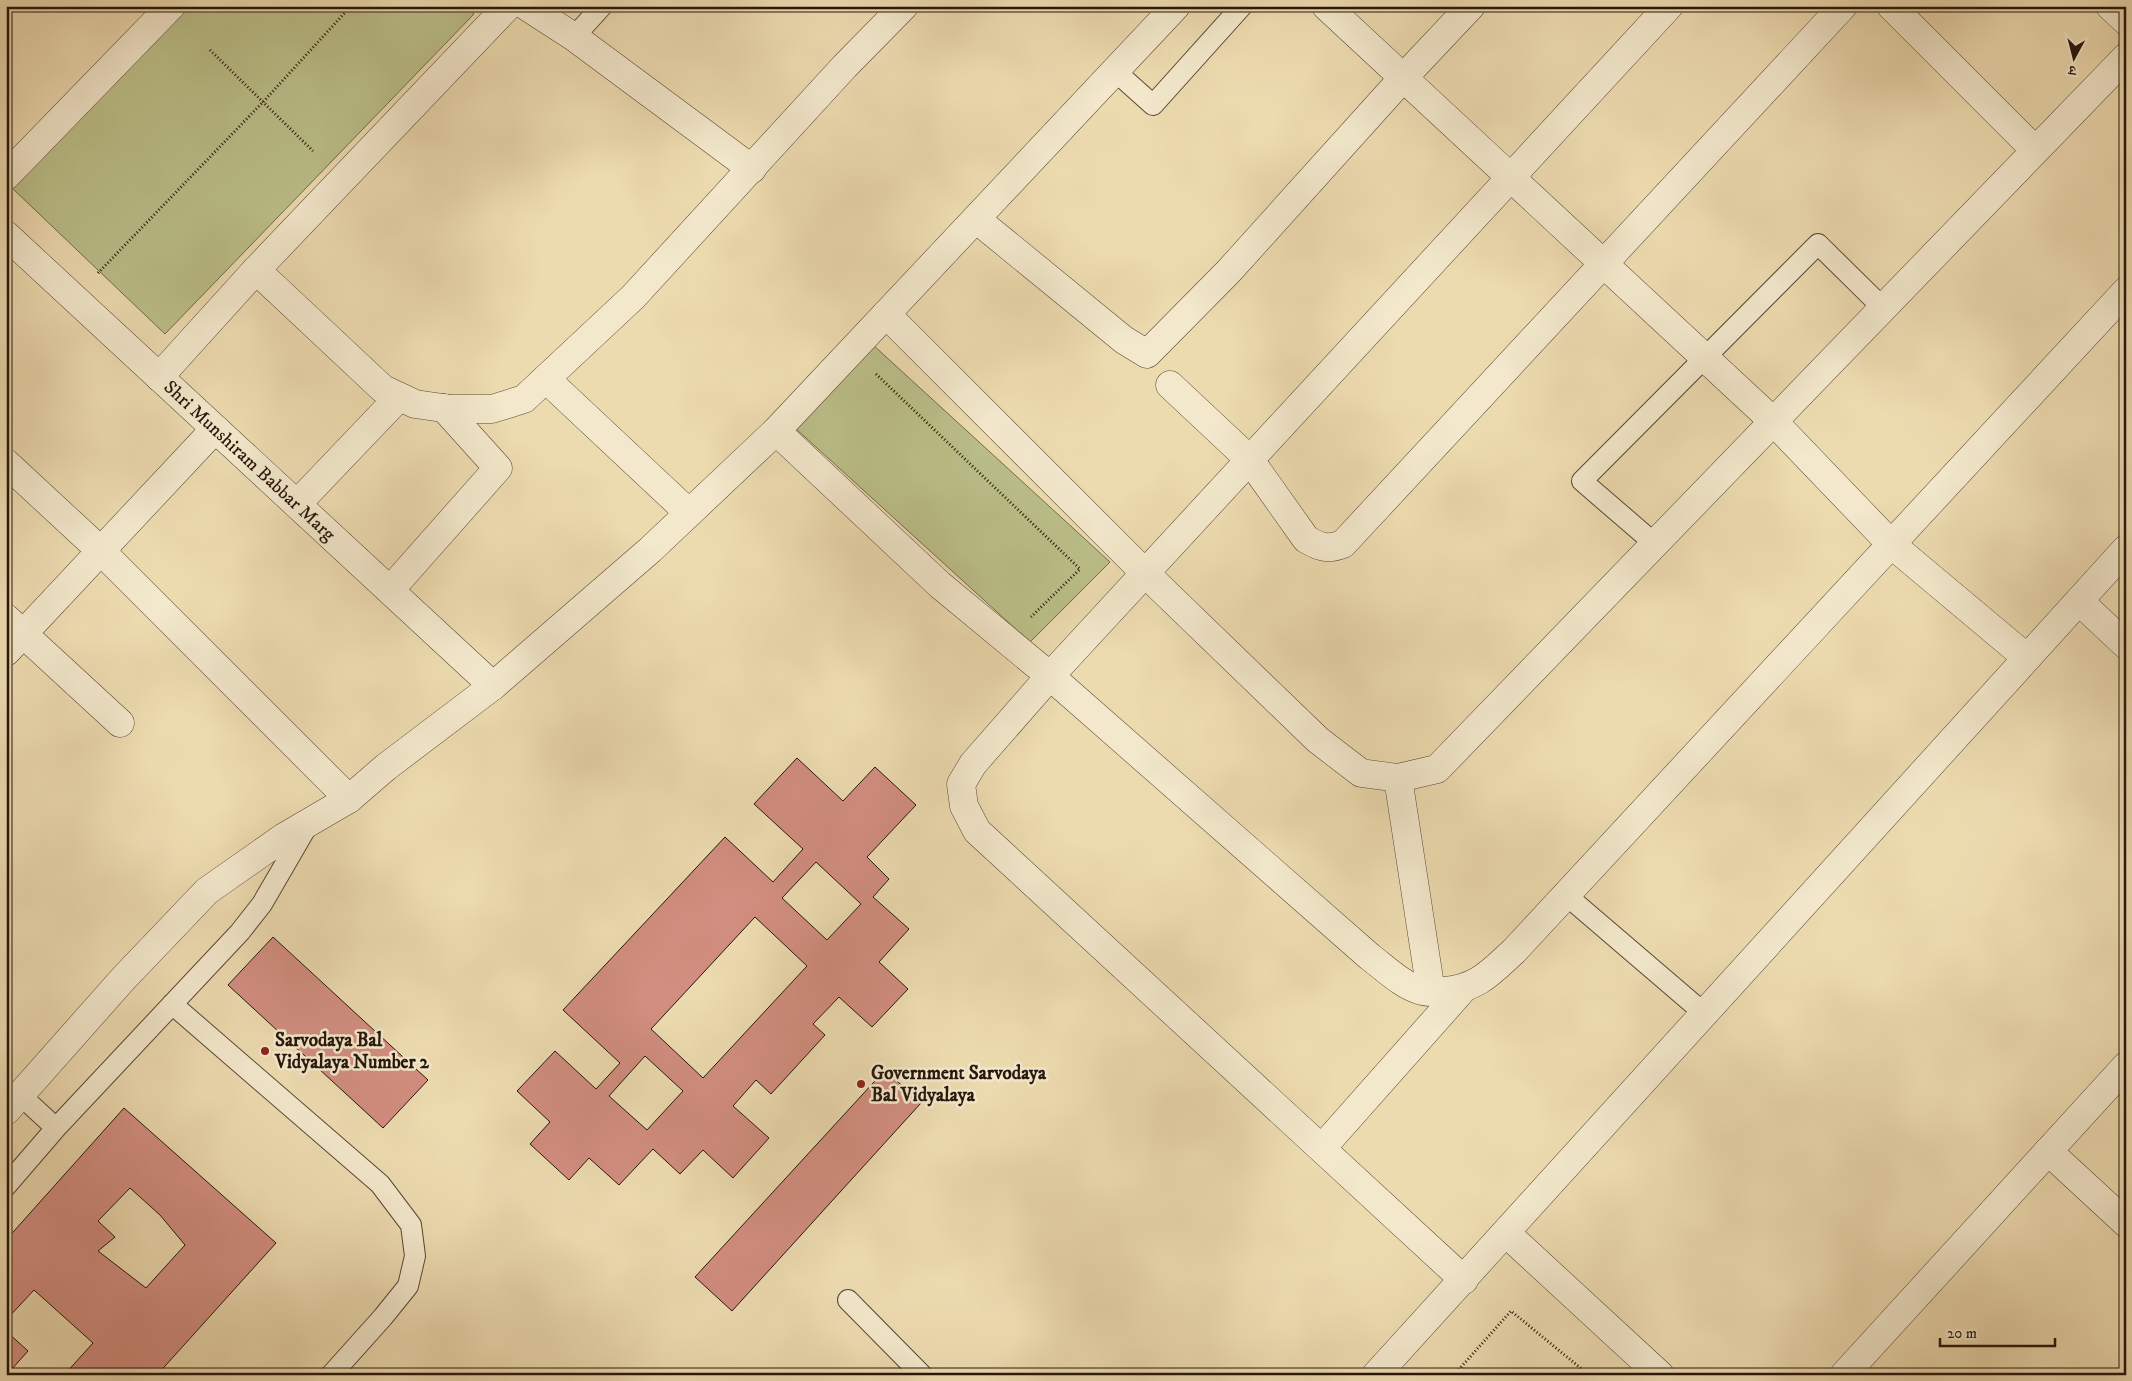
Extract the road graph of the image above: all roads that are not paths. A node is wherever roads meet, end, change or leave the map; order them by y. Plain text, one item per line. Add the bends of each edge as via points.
1 (171, 6) edge
2 (508, 6) edge
3 (526, 6) edge
4 (602, 6) edge
5 (904, 6) edge
6 (1176, 6) edge
7 (1242, 6) edge
8 (1326, 6) edge
9 (1471, 6) edge
10 (1669, 6) edge
11 (1843, 6) edge
12 (1891, 6) edge
13 (2110, 6) edge
14 (2126, 21) edge
15 (574, 37) junction
16 (2126, 57) edge
17 (1115, 71) junction
18 (1403, 78) junction
19 (2035, 150) junction
20 (752, 169) junction
21 (6, 176) edge
22 (1510, 178) junction
23 (976, 219) junction
24 (6, 236) edge
25 (1604, 264) junction
26 (256, 270) junction
27 (2126, 291) edge
28 (1883, 308) junction
29 (886, 314) junction
30 (1704, 357) junction
31 (159, 377) junction
32 (546, 379) junction
33 (1170, 385) dead end
34 (399, 397) junction
35 (444, 408) junction
36 (1773, 421) junction
37 (215, 428) junction
38 (776, 431) junction
39 (1250, 460) junction
40 (6, 463) edge
41 (297, 504) junction
42 (689, 513) junction
43 (1655, 544) junction
44 (1890, 544) junction
45 (2126, 549) edge
46 (100, 551) junction
47 (1145, 573) junction
48 (390, 590) junction
49 (2078, 602) junction
50 (12, 635) edge
51 (2126, 645) edge
52 (2027, 658) junction
53 (1050, 676) junction
54 (493, 686) junction
55 (120, 723) dead end
56 (1398, 778) junction
57 (349, 799) junction
58 (310, 821) junction
59 (1566, 894) junction
60 (1463, 989) junction
61 (1431, 992) junction
62 (172, 1004) junction
63 (1705, 1014) junction
64 (2126, 1066) edge
65 (13, 1103) edge
66 (56, 1128) junction
67 (1322, 1148) junction
68 (2048, 1151) junction
69 (6, 1186) edge
70 (2126, 1223) edge
71 (1506, 1233) junction
72 (1464, 1280) junction
73 (848, 1300) dead end
74 (331, 1375) edge
75 (922, 1375) edge
76 (1376, 1375) edge
77 (1660, 1375) edge
78 (1844, 1375) edge

1 - 21 street
2 - 26 street
3 - 15 street
4 - 15 lane
5 - 20 street
6 - 17 street
7 - 17 lane via 1153,105
8 - 18 street
9 - 18 street
10 - 22 street
11 - 25 street
12 - 19 street
13 - 14 street
15 - 20 street
16 - 19 street
17 - 23 street
18 - 22 street
18 - 23 street via 1229,271 1147,354 1124,340
19 - 28 street
20 - 32 street via 633,298
22 - 25 street
22 - 39 street
23 - 29 street
24 - 31 street, Shri Munshiram Babbar Marg
25 - 30 street
25 - 39 street via 1342,544 1333,548 1318,547 1306,539
26 - 31 street
26 - 34 street via 383,389
27 - 44 street
28 - 30 lane via 1818,244
28 - 36 street
29 - 38 street
29 - 47 street
30 - 36 street
30 - 43 lane via 1582,481
31 - 37 street, Shri Munshiram Babbar Marg
32 - 35 street via 524,399 492,409
32 - 42 street
33 - 39 street
34 - 35 street via 416,404
34 - 41 street
35 - 48 street via 498,468
36 - 43 street
36 - 44 street
37 - 41 street, Shri Munshiram Babbar Marg
37 - 46 street
38 - 42 street
38 - 53 street via 940,585
39 - 47 street
40 - 46 street
41 - 48 street, Shri Munshiram Babbar Marg
42 - 54 street
43 - 56 street via 1437,769
44 - 52 street
44 - 59 street
45 - 49 street
46 - 50 street
46 - 57 street
47 - 53 street
47 - 56 street via 1318,740 1362,773
48 - 54 street, Shri Munshiram Babbar Marg
49 - 51 street
49 - 52 street
50 - 55 street
52 - 63 street
53 - 61 street via 1370,957 1403,982
53 - 67 street via 973,764 961,784 964,806 977,831
54 - 57 street
56 - 61 street
57 - 58 street
58 - 62 lane via 262,904
58 - 65 street via 207,891 123,979
59 - 60 street via 1484,979
59 - 63 lane
60 - 61 street
60 - 67 street
62 - 66 lane
62 - 74 lane via 380,1184 411,1225 415,1256 408,1286
63 - 71 street
64 - 68 street
65 - 66 lane
66 - 69 lane
67 - 72 street
68 - 70 street
68 - 78 street
71 - 72 street
71 - 77 street
72 - 76 street
73 - 75 lane

